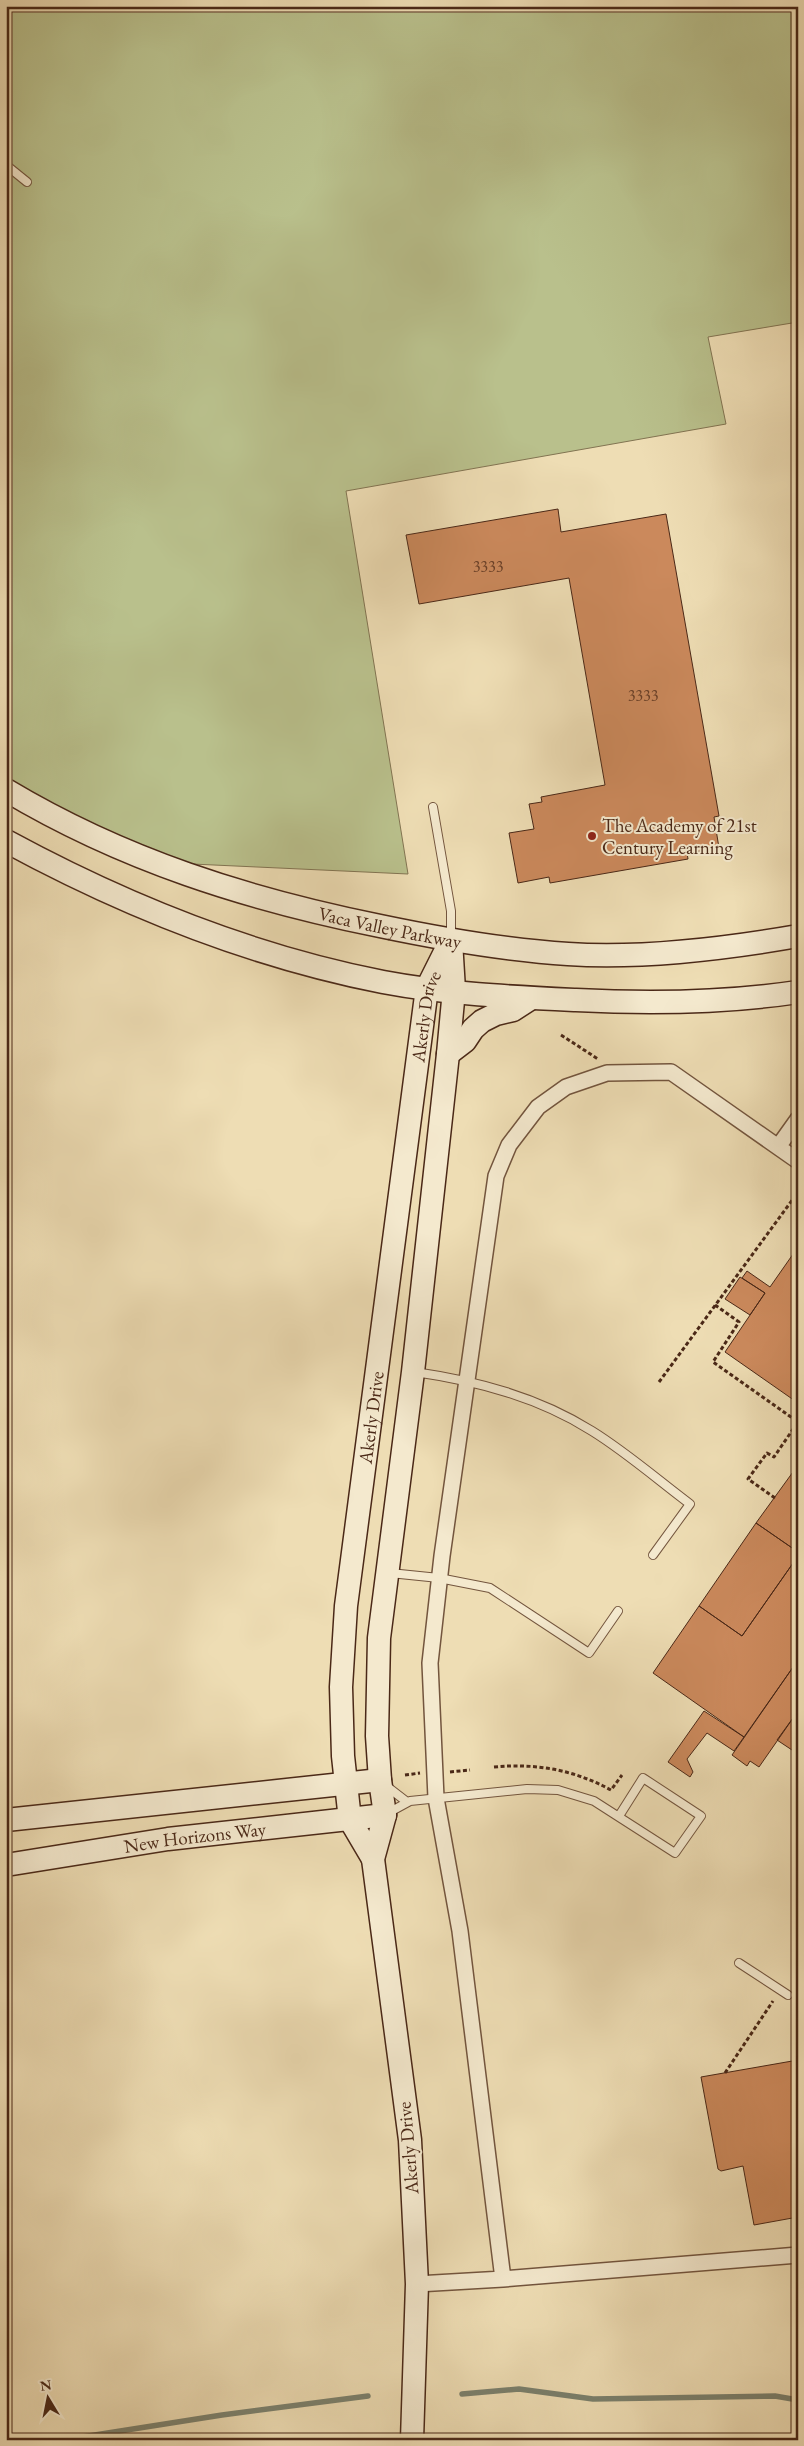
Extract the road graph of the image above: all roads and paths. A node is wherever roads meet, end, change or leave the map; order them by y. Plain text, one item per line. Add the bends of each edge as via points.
1 (6, 164) edge
2 (27, 182) dead end
3 (6, 790) edge
4 (433, 806) dead end
5 (6, 841) edge
6 (798, 936) edge
7 (451, 941) junction
8 (427, 988) junction
9 (454, 990) junction
10 (798, 992) edge
11 (530, 998) junction
12 (560, 1035) dead end
13 (448, 1054) junction
14 (603, 1062) dead end
15 (798, 1119) edge
16 (778, 1147) junction
17 (798, 1160) edge
18 (796, 1195) dead end
19 (715, 1305) junction
20 (412, 1372) junction
21 (466, 1380) junction
22 (659, 1382) dead end
23 (798, 1422) edge
24 (775, 1498) dead end
25 (653, 1555) dead end
26 (386, 1573) junction
27 (439, 1578) junction
28 (618, 1611) dead end
29 (494, 1767) dead end
30 (470, 1770) dead end
31 (445, 1772) dead end
32 (420, 1773) dead end
33 (405, 1775) dead end
34 (622, 1775) dead end
35 (380, 1780) junction
36 (346, 1784) junction
37 (436, 1798) junction
38 (407, 1802) junction
39 (385, 1815) junction
40 (619, 1816) junction
41 (6, 1820) edge
42 (350, 1820) junction
43 (373, 1859) junction
44 (6, 1866) edge
45 (739, 1962) dead end
46 (784, 1993) joint
47 (725, 2073) dead end
48 (798, 2255) edge
49 (502, 2279) junction
50 (417, 2284) junction
51 (412, 2440) edge

1 - 2 lane
3 - 7 street, Vaca Valley Parkway via 81,831 148,862 216,886 327,915
4 - 7 lane via 451,911
5 - 8 street via 192,928 315,966 383,982
6 - 7 street, Vaca Valley Parkway via 759,943 626,954 569,954
7 - 8 street, Akerly Drive
7 - 9 street, Akerly Drive
8 - 9 street
8 - 36 street, Akerly Drive via 346,1606 341,1686
9 - 11 street
9 - 13 street, Akerly Drive
10 - 11 street via 756,999 636,1003
11 - 13 street via 513,1010 482,1021 473,1028 465,1042
12 - 14 path
13 - 20 street, Akerly Drive
15 - 16 street
16 - 17 street
16 - 21 street via 671,1072 607,1073 566,1087 538,1107 509,1144 496,1176
18 - 19 path
19 - 22 path
19 - 23 path via 739,1322 713,1362
20 - 21 lane
20 - 26 street, Akerly Drive
21 - 25 lane via 516,1394 592,1431 690,1504
21 - 27 street
23 - 24 path via 774,1457 767,1453 748,1479
26 - 27 lane
26 - 35 street, Akerly Drive via 378,1638
27 - 28 lane via 490,1588 589,1653
27 - 37 street via 430,1663
29 - 34 path via 561,1769 611,1790
30 - 31 path
32 - 33 path
35 - 36 street, New Horizons Way
35 - 38 lane
35 - 39 street, Akerly Drive
36 - 41 street, New Horizons Way
36 - 42 street, Akerly Drive
37 - 38 lane
37 - 40 lane via 527,1789 558,1790 594,1800
37 - 49 street via 460,1931
38 - 39 lane
39 - 42 street, New Horizons Way
39 - 43 street, Akerly Drive
40 - 40 lane via 643,1778 701,1816 675,1853
42 - 43 street, Akerly Drive
42 - 44 street, New Horizons Way via 168,1839
43 - 50 street, Akerly Drive via 410,2140
45 - 46 lane
46 - 47 path
48 - 49 street
49 - 50 street
50 - 51 street, Akerly Drive

